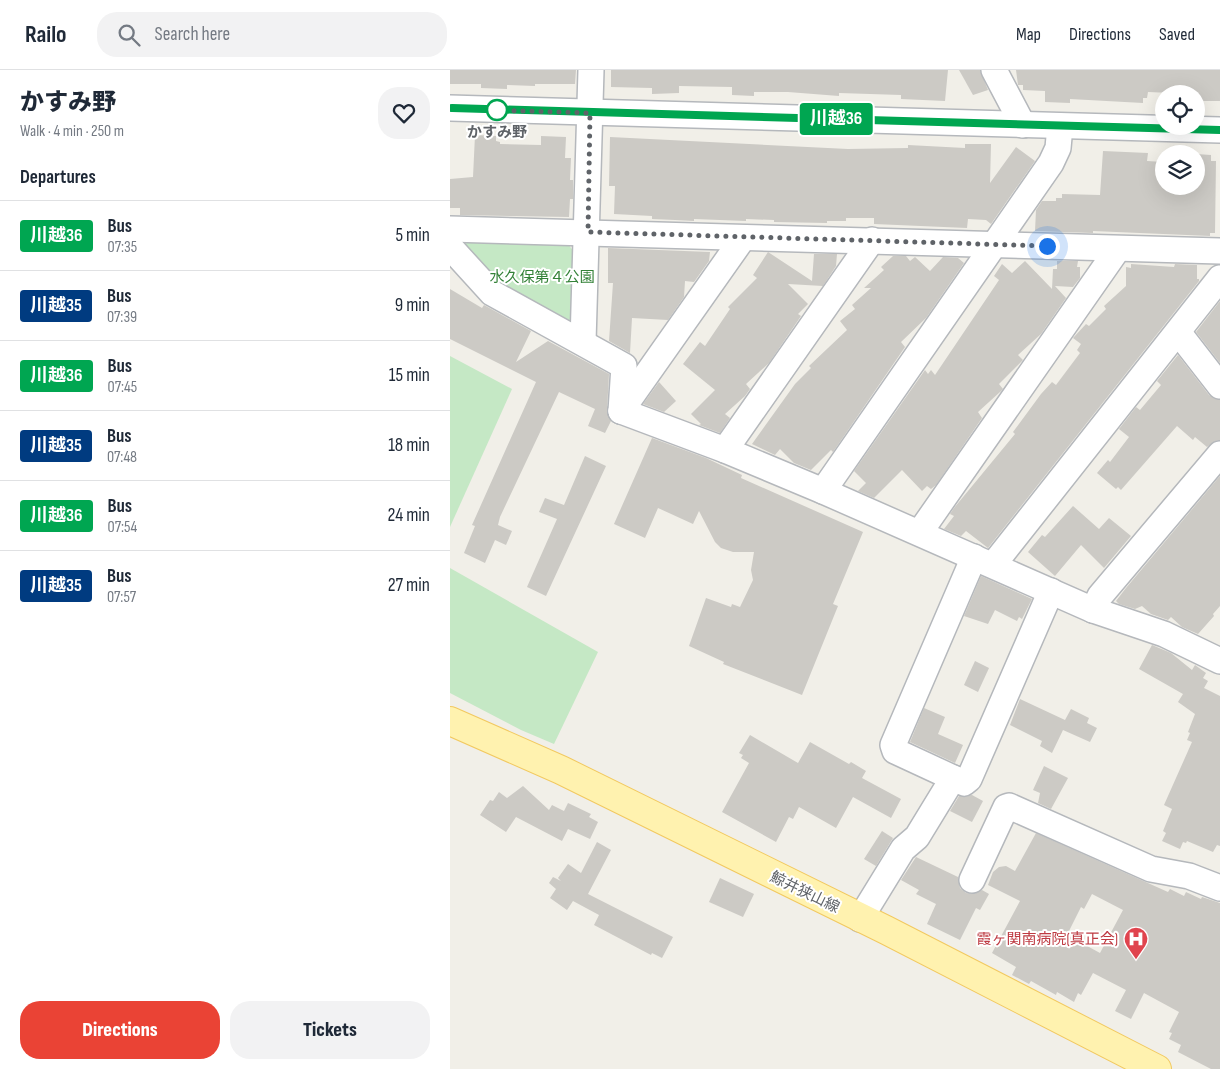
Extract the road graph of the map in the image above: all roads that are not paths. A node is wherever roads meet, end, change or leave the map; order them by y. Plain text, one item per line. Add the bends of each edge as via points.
1 (591, 70) edge
2 (994, 70) edge
3 (451, 109) edge
4 (590, 113) junction
5 (1023, 125) junction
6 (1060, 126) junction
7 (1220, 130) edge
8 (450, 229) edge
9 (588, 232) junction
10 (744, 238) junction
11 (872, 240) junction
12 (995, 244) junction
13 (450, 247) edge
14 (1117, 250) junction
15 (1220, 251) edge
16 (1220, 278) edge
17 (1178, 332) junction
18 (583, 342) junction
19 (1220, 386) edge
20 (621, 411) junction
21 (725, 450) junction
22 (1220, 454) edge
23 (823, 491) junction
24 (920, 532) junction
25 (984, 561) junction
26 (1051, 591) junction
27 (1093, 610) junction
28 (1220, 661) edge
29 (450, 721) edge
30 (953, 778) junction
31 (972, 880) dead end
32 (1220, 888) edge
33 (860, 919) junction
34 (1157, 1069) edge

1 - 4 street
2 - 5 street
3 - 4 street
4 - 5 street
4 - 9 street
5 - 6 street
6 - 7 street
6 - 12 street via 1058,148 1051,163
8 - 9 street
9 - 10 street
9 - 18 street
10 - 11 street
10 - 20 street
11 - 12 street
11 - 21 street
12 - 14 street
12 - 23 street
13 - 18 street via 492,293
14 - 15 street
14 - 24 street
16 - 17 street
17 - 19 street
17 - 25 street
18 - 20 street via 624,366
20 - 21 street
21 - 23 street
22 - 27 street via 1100,596
23 - 24 street
24 - 25 street
25 - 26 street
25 - 30 street via 893,746 895,750
26 - 27 street
26 - 30 street via 969,779 964,783
27 - 28 street via 1164,634
29 - 33 main road, 鯨井狭山線 via 561,770
30 - 33 street via 917,837 903,849
31 - 32 street via 1009,806 1151,869 1189,876
33 - 34 main road, 鯨井狭山線

